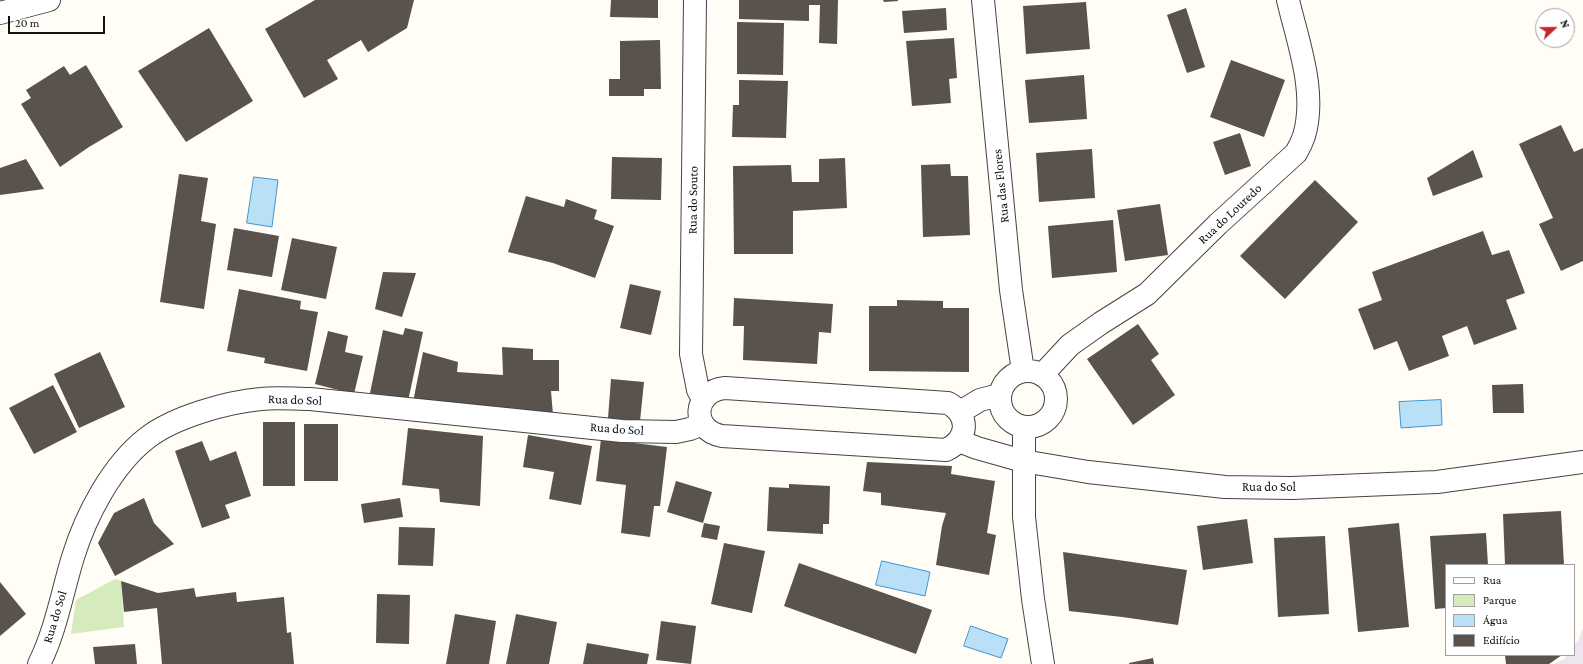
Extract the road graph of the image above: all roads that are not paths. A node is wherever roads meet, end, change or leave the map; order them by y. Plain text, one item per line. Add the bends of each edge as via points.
1 (49, 0) edge
2 (695, 0) edge
3 (983, 0) edge
4 (1288, 0) edge
5 (0, 13) edge
6 (1033, 373) junction
7 (999, 395) junction
8 (703, 399) junction
9 (960, 412) junction
10 (702, 424) junction
11 (1024, 428) junction
12 (959, 441) junction
13 (1024, 461) junction
14 (1583, 462) edge
15 (39, 664) edge
16 (1043, 664) edge

1 - 5 street
2 - 8 street, Rua do Souto via 691,354 698,390
3 - 6 street, Rua das Flores via 1011,290
4 - 6 street, Rua do Louredo via 1308,96 1304,138 1296,153 1218,224 1147,294 1101,323
6 - 7 street via 1015,374 1007,379
6 - 11 street via 1050,381 1055,390 1055,409 1050,418 1042,424
7 - 9 street via 980,400
7 - 11 street via 1002,413 1008,420
8 - 9 street via 716,389 724,388 948,403
8 - 10 street via 699,415
9 - 12 street via 964,427
10 - 12 street via 714,435 722,436 946,450
10 - 15 street, Rua do Sol via 676,432 622,431 310,399 262,398 182,418 148,438 123,462 105,487 89,516 73,556 54,626
11 - 13 street
12 - 13 street, Rua do Sol
13 - 14 street, Rua do Sol via 1088,472 1225,487 1292,488 1437,482
13 - 16 street via 1024,517

